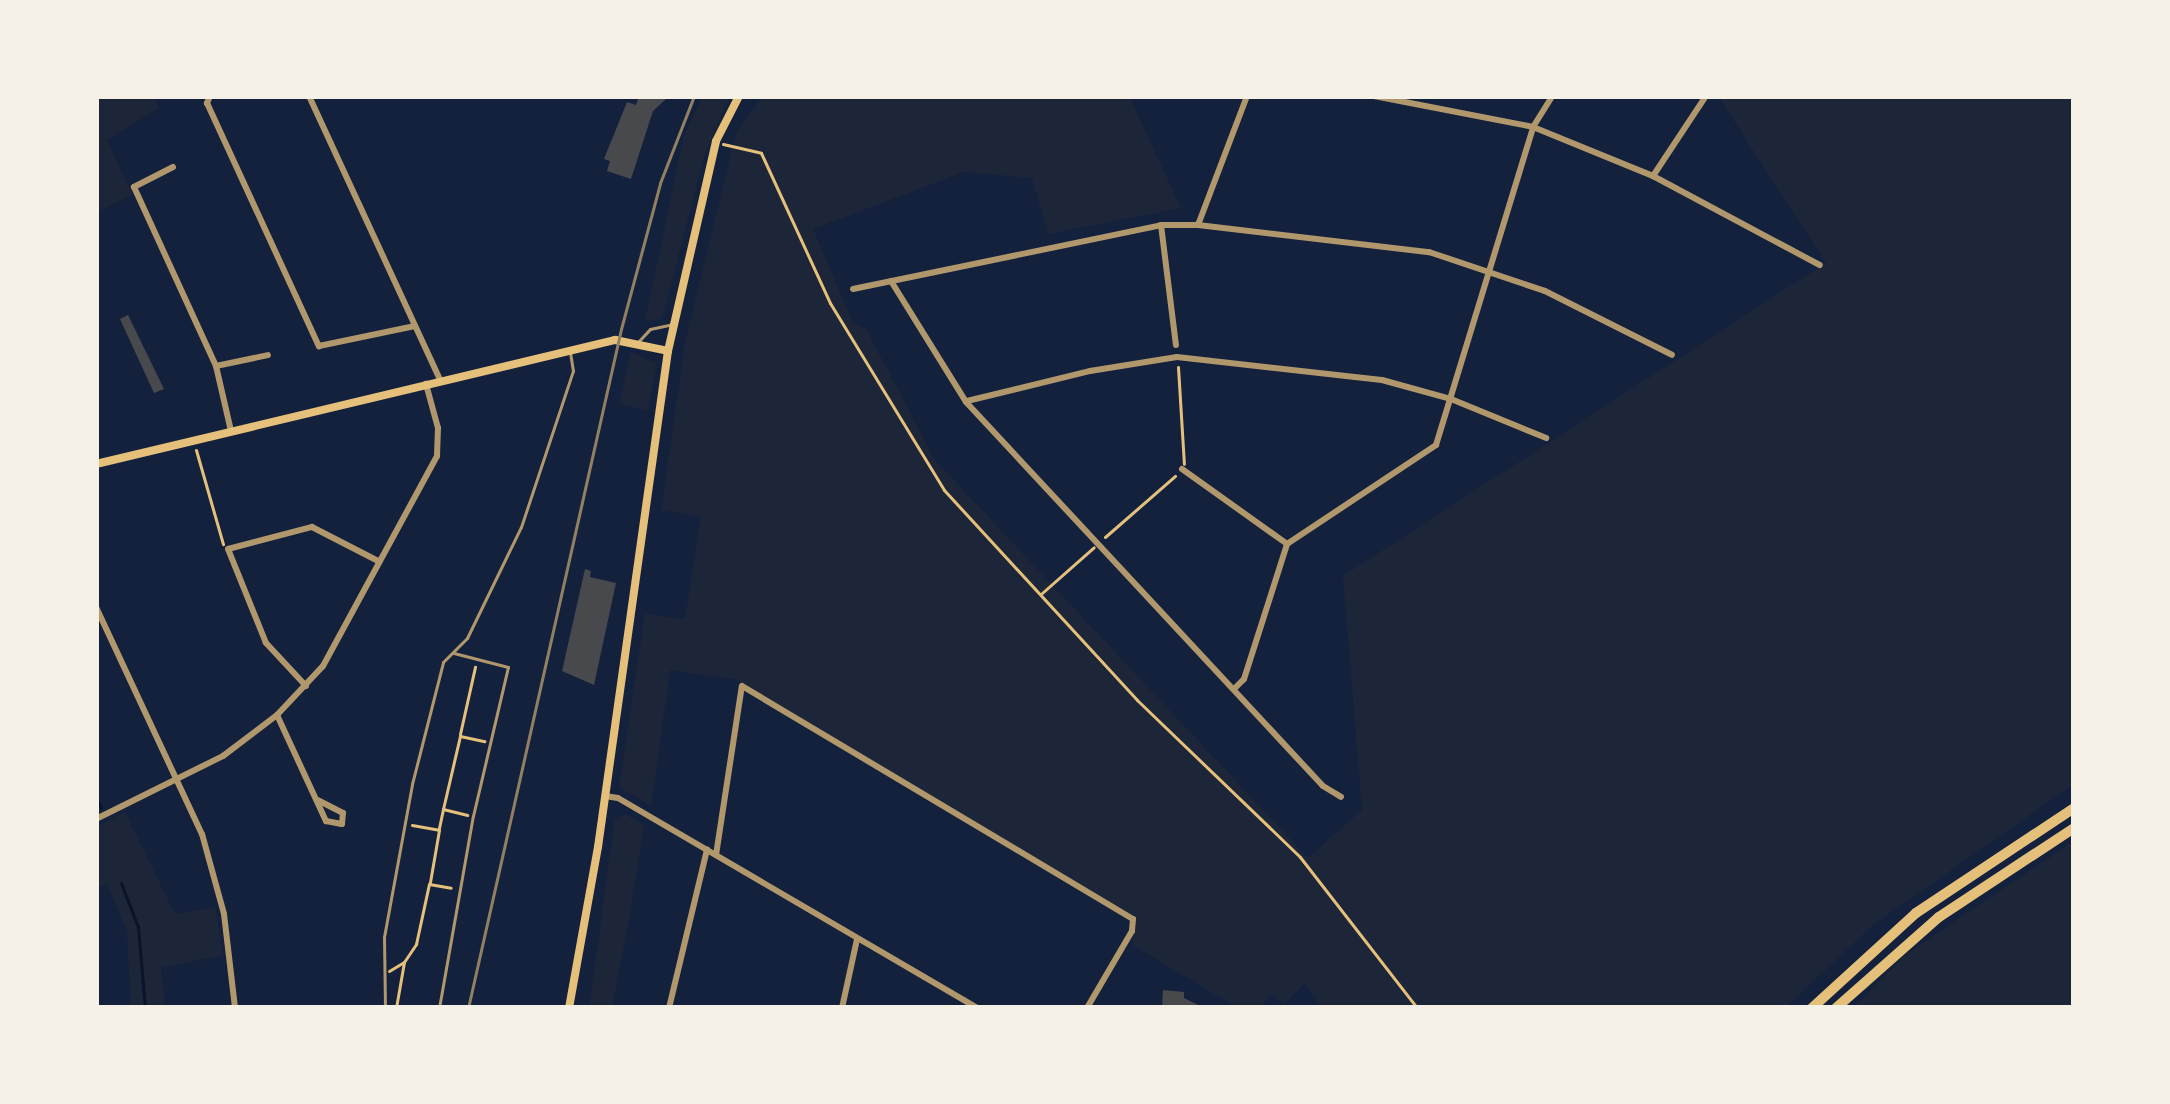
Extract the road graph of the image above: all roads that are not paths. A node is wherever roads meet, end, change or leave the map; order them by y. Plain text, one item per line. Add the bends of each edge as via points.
1 (211, 96) edge
2 (309, 96) edge
3 (739, 96) edge
4 (1247, 96) edge
5 (1374, 96) edge
6 (1552, 96) edge
7 (1706, 96) edge
8 (1400, 98) edge
9 (1533, 127) junction
10 (173, 166) dead end
11 (1652, 176) junction
12 (1161, 225) junction
13 (1198, 225) junction
14 (1820, 265) dead end
15 (1489, 271) junction
16 (891, 281) junction
17 (853, 289) dead end
18 (675, 324) junction
19 (416, 326) junction
20 (637, 344) junction
21 (1176, 345) dead end
22 (570, 351) junction
23 (668, 351) junction
24 (268, 355) dead end
25 (1672, 355) dead end
26 (216, 366) junction
27 (440, 380) junction
28 (426, 385) junction
29 (1451, 398) junction
30 (966, 402) junction
31 (231, 431) junction
32 (1546, 438) dead end
33 (96, 464) edge
34 (1183, 470) road end
35 (1287, 544) junction
36 (381, 562) junction
37 (96, 607) edge
38 (452, 652) junction
39 (306, 686) junction
40 (1234, 689) junction
41 (277, 715) junction
42 (180, 780) junction
43 (605, 796) junction
44 (1340, 797) dead end
45 (317, 800) junction
46 (2074, 808) edge
47 (96, 819) edge
48 (2074, 828) edge
49 (707, 850) junction
50 (716, 855) junction
51 (857, 939) junction
52 (235, 1008) edge
53 (385, 1008) edge
54 (439, 1008) edge
55 (569, 1008) edge
56 (669, 1008) edge
57 (842, 1008) edge
58 (977, 1008) edge
59 (1087, 1008) edge
60 (1812, 1008) edge
61 (1836, 1008) edge

1 - 19 street via 207,103 319,346
2 - 19 street
3 - 18 main road via 716,141
4 - 13 street
5 - 8 street
6 - 9 street
7 - 11 street
8 - 9 street
9 - 11 street
9 - 15 street
10 - 26 street via 134,187
11 - 14 street
12 - 13 street
12 - 16 street
12 - 21 street
13 - 15 street via 1429,252
15 - 25 street via 1602,316
15 - 29 street
16 - 17 street
16 - 30 street
18 - 20 lane via 650,329
18 - 23 main road
19 - 27 street
20 - 22 main road via 615,340
20 - 23 main road
22 - 27 main road
22 - 38 lane via 573,371 521,527 467,638
23 - 43 main road
24 - 26 street
26 - 31 street
27 - 28 main road
28 - 31 main road
28 - 36 street via 436,456
29 - 30 street via 1328,371 1177,357
29 - 32 street
29 - 35 street via 1436,445
30 - 40 street
31 - 33 main road
34 - 35 street
35 - 40 street
36 - 39 street
36 - 39 street via 312,527 228,549 266,643
37 - 42 street
38 - 53 lane via 443,662 405,824 384,937
38 - 54 lane via 508,667
39 - 41 street
40 - 44 street
41 - 42 street
41 - 45 street
42 - 47 street
42 - 52 street via 216,879
43 - 49 street
43 - 55 main road
45 - 45 street via 328,824 342,824 343,814
46 - 60 highway via 1926,905
48 - 61 highway via 1939,917
49 - 50 street
49 - 56 street
50 - 51 street
50 - 59 street via 742,686 1133,919
51 - 57 street
51 - 58 street

